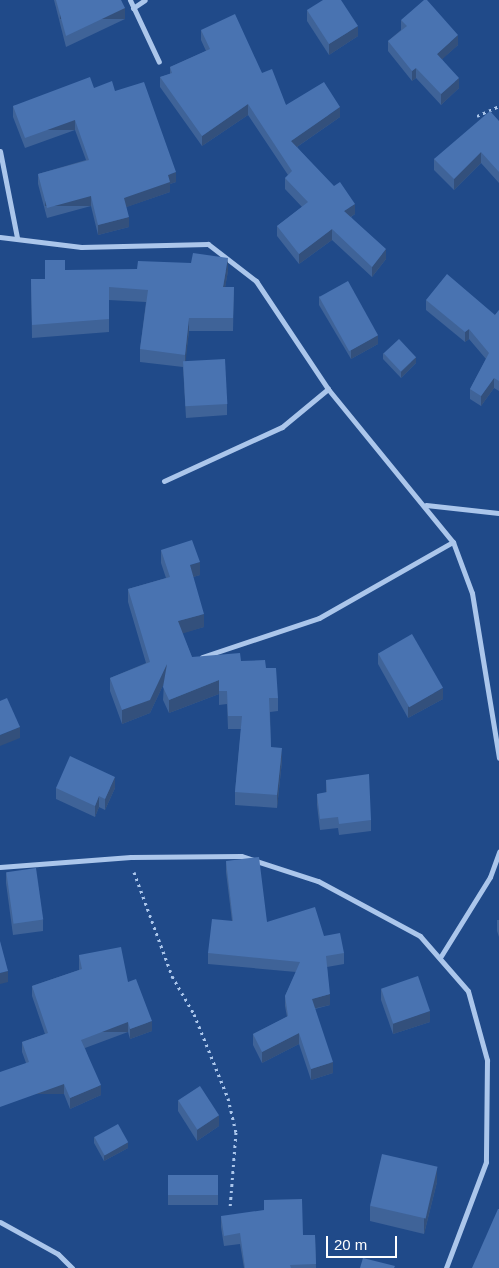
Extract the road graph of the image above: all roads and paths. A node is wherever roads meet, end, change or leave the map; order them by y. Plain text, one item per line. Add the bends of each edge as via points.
1 (130, 0) edge
2 (145, 0) edge
3 (133, 8) junction
4 (159, 62) dead end
5 (499, 106) edge
6 (478, 116) dead end
7 (0, 151) edge
8 (0, 237) edge
9 (17, 238) junction
10 (328, 390) junction
11 (164, 480) dead end
12 (426, 506) junction
13 (499, 513) edge
14 (453, 542) junction
15 (202, 657) edge
16 (499, 758) edge
17 (499, 852) edge
18 (131, 856) junction
19 (0, 867) edge
20 (441, 956) junction
21 (230, 1208) dead end
22 (0, 1222) edge
23 (72, 1268) edge
24 (446, 1268) edge

1 - 3 street
2 - 3 street
3 - 4 street
5 - 6 path
7 - 9 street
8 - 9 street
9 - 10 street via 81,247 196,242 219,249 256,281
10 - 11 street via 282,427
10 - 12 street
12 - 13 street
12 - 14 street
14 - 15 street via 319,618
14 - 16 street via 472,593
17 - 20 street via 490,876
18 - 19 street
18 - 20 street via 225,854 283,866 373,909 420,936
18 - 21 path via 154,932 228,1098 236,1132
20 - 24 street via 468,991 478,1017 487,1060 489,1112 482,1177
22 - 23 street via 58,1254

